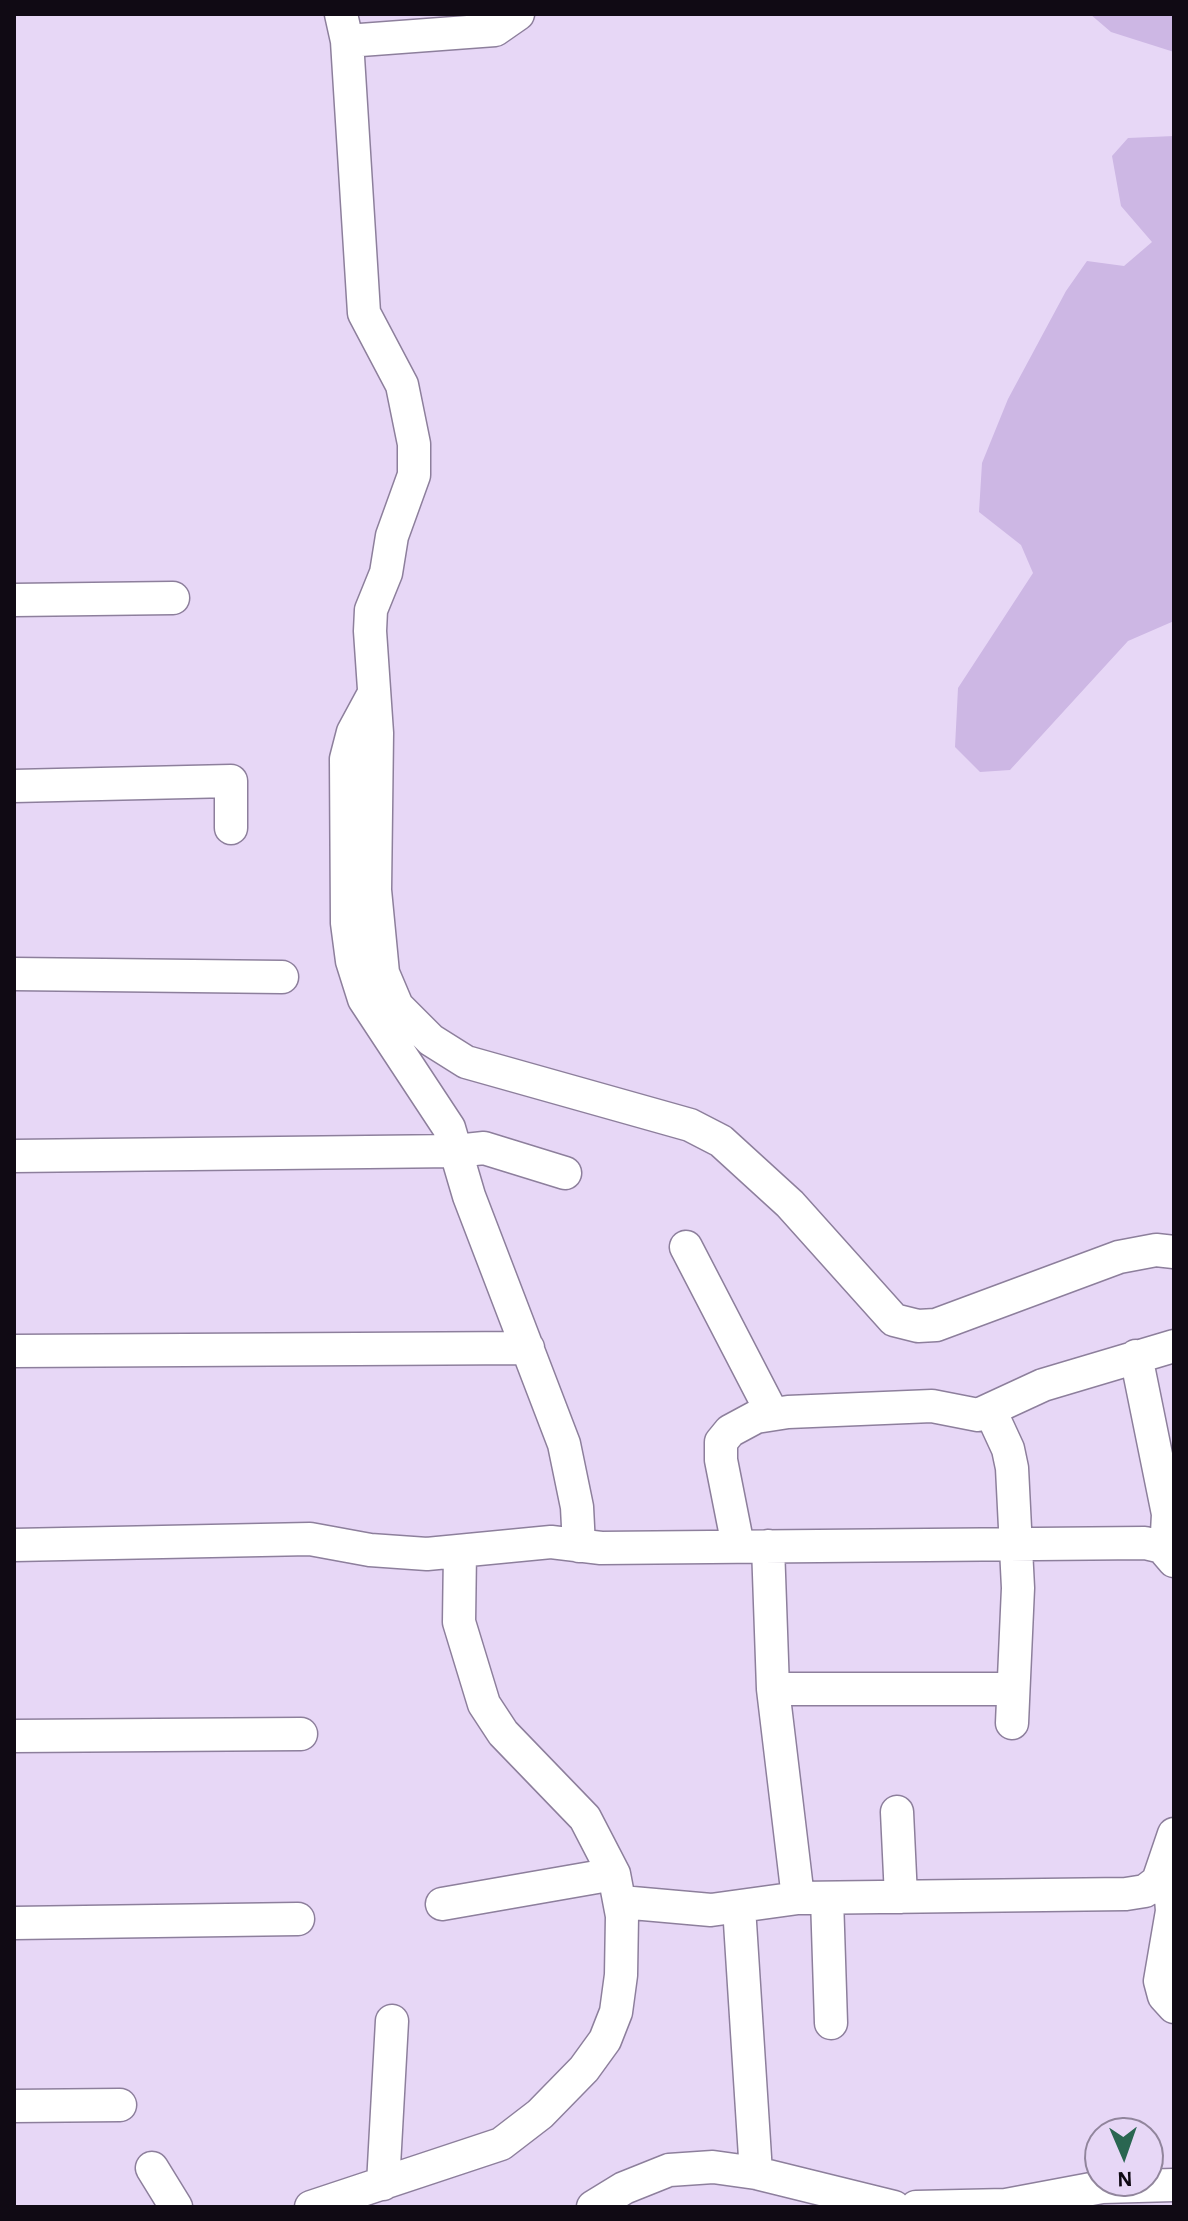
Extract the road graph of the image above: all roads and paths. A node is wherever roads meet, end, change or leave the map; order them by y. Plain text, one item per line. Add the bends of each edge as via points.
1 (518, 14) edge
2 (344, 27) edge
3 (173, 598) dead end
4 (14, 600) edge
5 (373, 695) junction
6 (14, 786) edge
7 (231, 828) dead end
8 (14, 974) edge
9 (282, 977) dead end
10 (456, 1151) junction
11 (14, 1156) edge
12 (565, 1173) dead end
13 (686, 1247) dead end
14 (1174, 1252) edge
15 (1174, 1346) edge
16 (528, 1348) junction
17 (14, 1351) edge
18 (1136, 1356) junction
19 (990, 1410) junction
20 (772, 1413) junction
21 (1015, 1544) junction
22 (14, 1545) edge
23 (579, 1546) junction
24 (753, 1546) junction
25 (460, 1552) junction
26 (1168, 1554) edge
27 (773, 1689) junction
28 (1013, 1689) junction
29 (1012, 1723) dead end
30 (301, 1734) dead end
31 (14, 1736) edge
32 (897, 1812) dead end
33 (1174, 1834) edge
34 (1158, 1881) junction
35 (617, 1888) junction
36 (901, 1897) junction
37 (812, 1898) junction
38 (442, 1904) dead end
39 (739, 1907) junction
40 (298, 1919) dead end
41 (14, 1923) edge
42 (1174, 2007) edge
43 (392, 2021) dead end
44 (831, 2023) dead end
45 (120, 2105) dead end
46 (14, 2106) edge
47 (152, 2168) dead end
48 (756, 2173) junction
49 (383, 2184) junction
50 (1084, 2190) edge
51 (176, 2207) edge
52 (311, 2207) edge
53 (593, 2207) edge
54 (894, 2207) edge
55 (916, 2207) edge

1 - 2 street via 495,30
2 - 5 street via 364,313 402,385 414,444 414,475 371,610
3 - 4 street
5 - 10 street via 353,732 346,759 352,961 364,999 449,1128
5 - 14 street via 375,890 383,973 397,1006 431,1040 466,1062 690,1125 721,1141 790,1204 894,1320 936,1325 1119,1257
6 - 7 street via 231,781
8 - 9 street
10 - 11 street
10 - 12 street via 484,1148
10 - 16 street
13 - 20 street
15 - 18 street
16 - 17 street
16 - 23 street via 564,1444
18 - 19 street via 1043,1385
18 - 26 street via 1168,1514
19 - 20 street via 978,1415 932,1406
19 - 21 street via 1012,1468
20 - 24 street via 730,1431 721,1442 721,1460
21 - 24 street
21 - 26 street via 1145,1543
21 - 28 street
22 - 25 street via 310,1539 370,1550
23 - 24 street
23 - 25 street via 516,1543
24 - 27 street
25 - 35 street via 459,1622 484,1704 503,1733 585,1818
27 - 28 street
27 - 37 street
28 - 29 street
30 - 31 street
32 - 36 street
33 - 34 street
34 - 36 street via 1145,1891 1126,1894
34 - 42 street via 1171,1898 1160,1981
35 - 38 street
35 - 39 street via 677,1908
35 - 49 street via 621,1975 616,2012 605,2040 584,2069 501,2144
36 - 37 street
37 - 39 street
37 - 44 street
39 - 48 street
40 - 41 street
43 - 49 street
45 - 46 street
47 - 51 street
48 - 53 street via 713,2167 669,2170
48 - 54 street
49 - 52 street
50 - 55 street via 1006,2205

